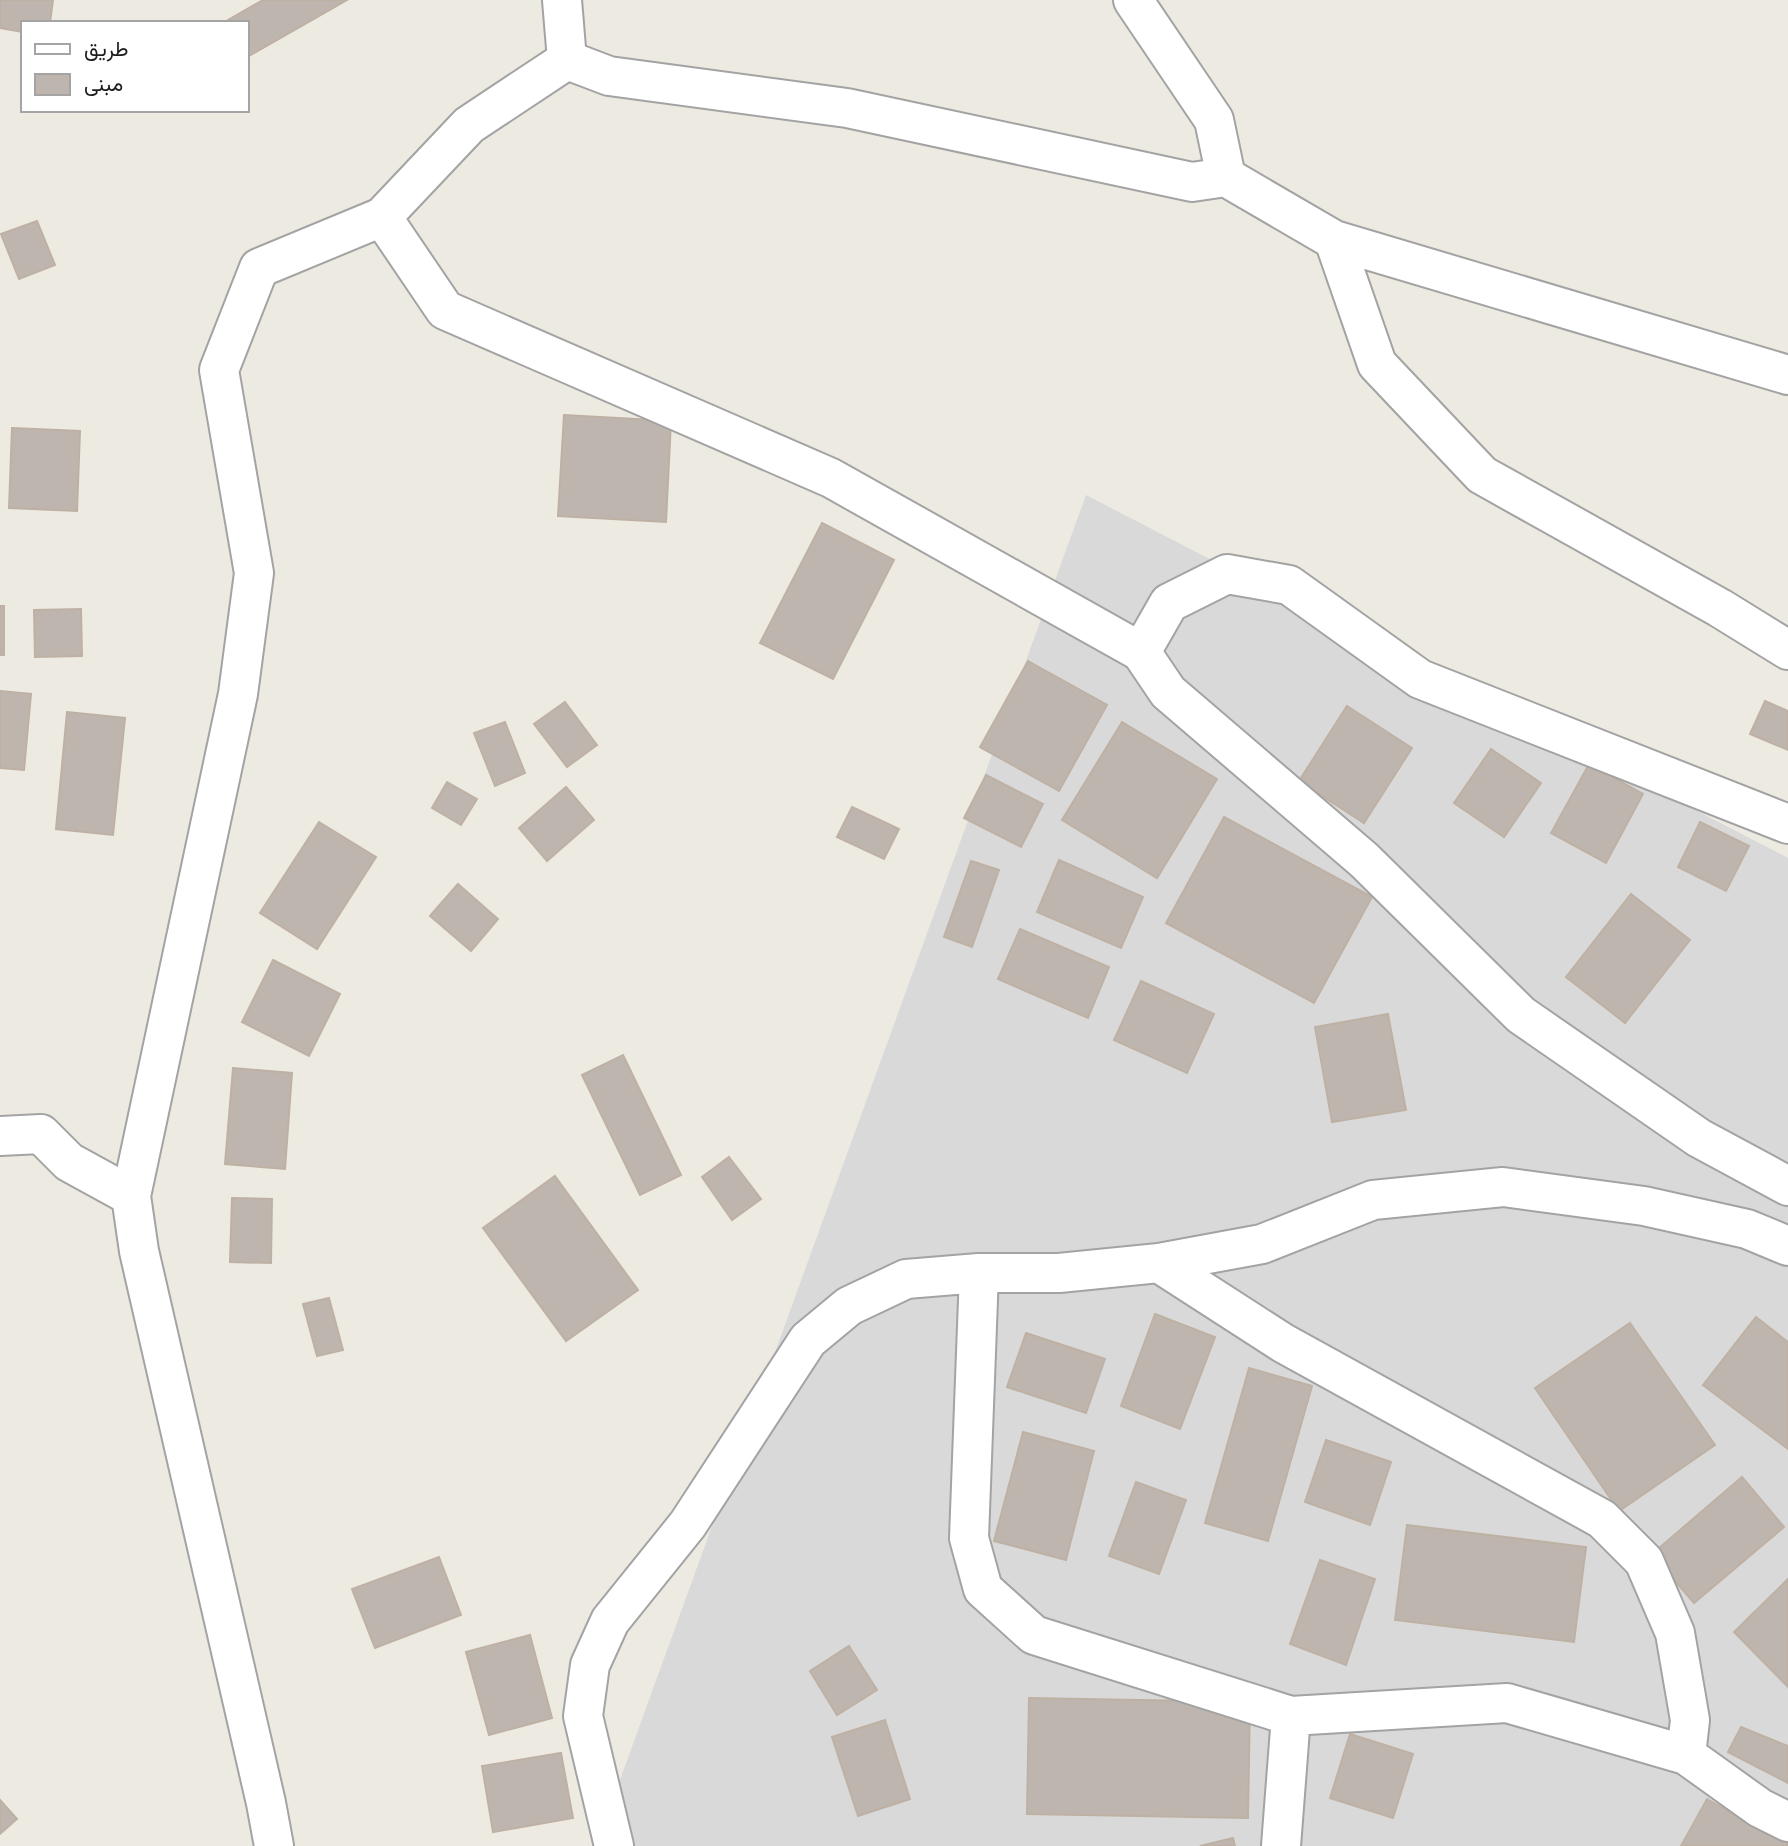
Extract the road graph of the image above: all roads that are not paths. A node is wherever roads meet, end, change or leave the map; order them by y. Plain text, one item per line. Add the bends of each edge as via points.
1 (562, 0) edge
2 (1133, 0) edge
3 (567, 60) junction
4 (1226, 177) junction
5 (382, 217) junction
6 (1334, 240) junction
7 (1788, 375) edge
8 (1788, 650) edge
9 (1140, 652) junction
10 (1788, 824) edge
11 (0, 1136) edge
12 (1788, 1186) edge
13 (131, 1196) junction
14 (1788, 1247) edge
15 (1159, 1263) junction
16 (978, 1273) junction
17 (1291, 1716) junction
18 (1686, 1755) junction
19 (1788, 1822) edge
20 (274, 1846) edge
21 (614, 1846) edge
22 (1282, 1846) edge

1 - 3 street
2 - 4 street via 1214,120
3 - 4 street via 609,76 847,108 1192,182
3 - 5 street via 469,125
4 - 6 street
5 - 9 street via 445,310 831,478
5 - 13 street via 259,268 219,370 254,573 238,694
6 - 7 street
6 - 8 street via 1377,364 1482,475
9 - 10 street via 1169,603 1227,574 1289,584 1420,679
9 - 12 street via 1168,692 1364,860 1521,1015 1699,1138
11 - 13 street via 41,1134 69,1162
13 - 20 street via 139,1251
14 - 15 street via 1747,1229 1644,1206 1503,1187 1373,1200 1262,1244
15 - 16 street via 1059,1273
15 - 18 street via 1283,1343 1602,1519 1644,1561 1675,1633 1690,1720
16 - 17 street via 969,1538 983,1589 1034,1636
16 - 21 street via 906,1279 849,1306 808,1340 688,1524 610,1621 590,1665 583,1716
17 - 18 street via 1507,1703
17 - 22 street
18 - 19 street via 1760,1808

